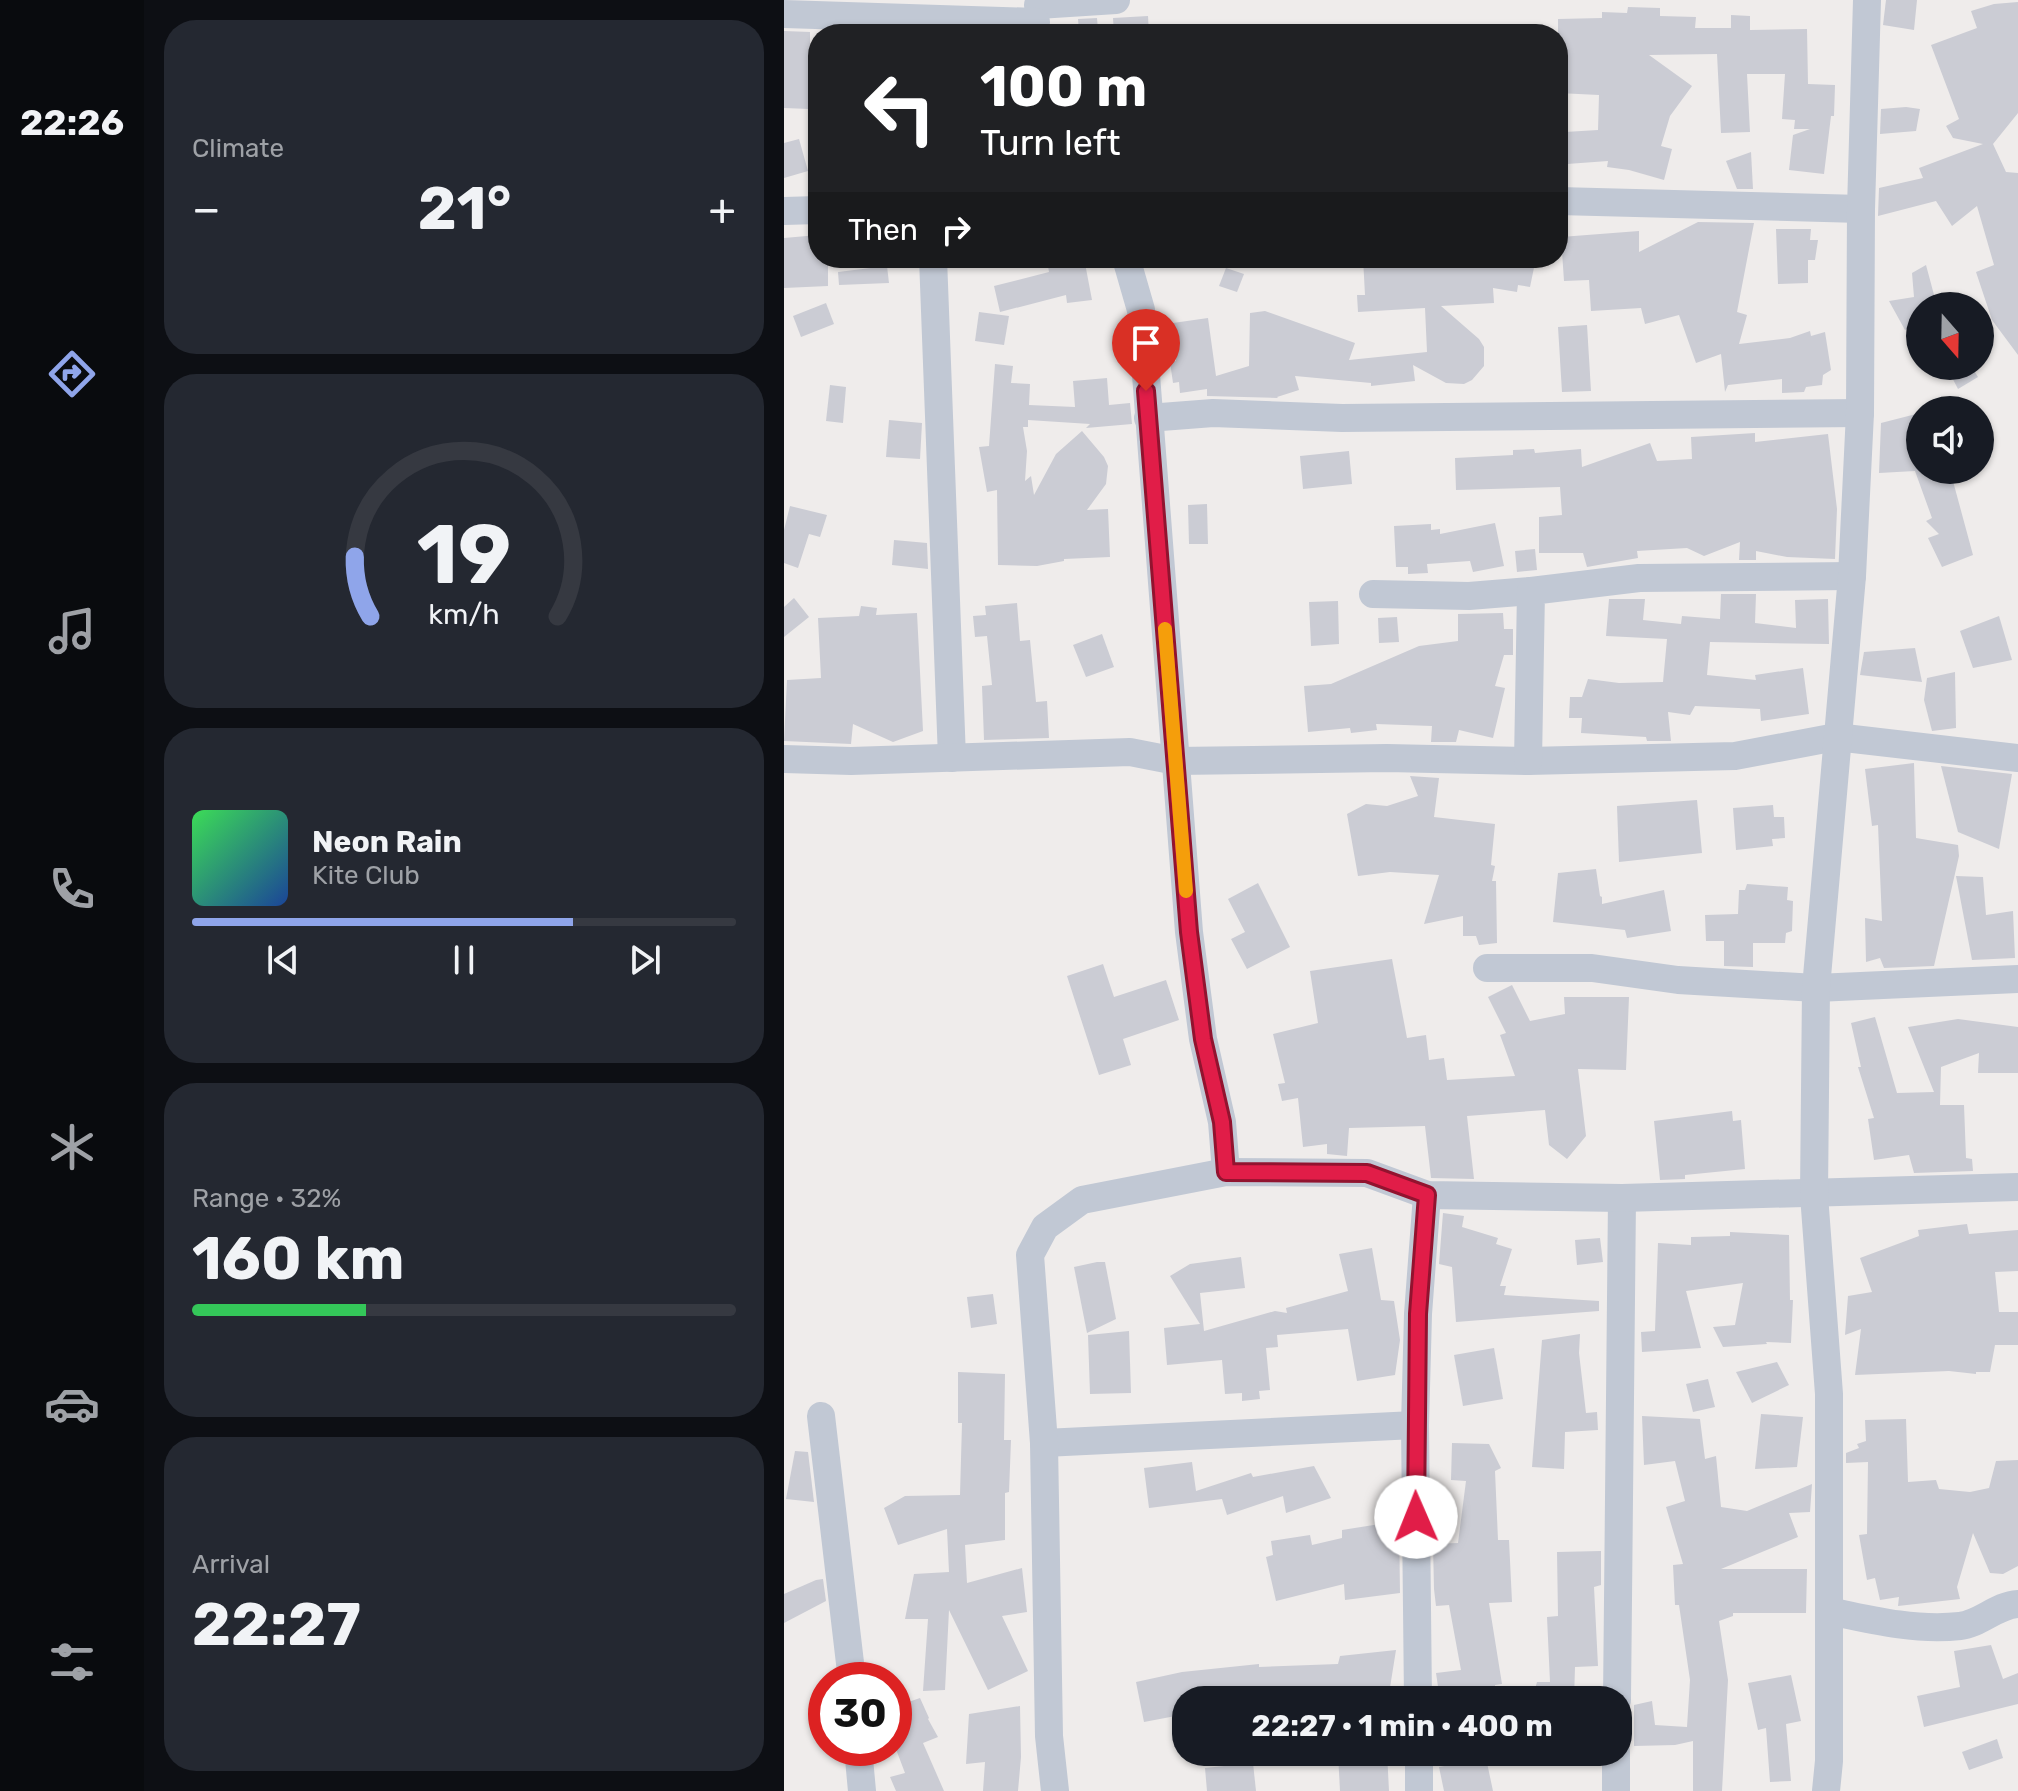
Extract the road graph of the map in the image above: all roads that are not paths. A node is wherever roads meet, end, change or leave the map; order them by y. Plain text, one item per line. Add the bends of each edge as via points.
1 (1116, 0) edge
2 (1867, 0) edge
3 (784, 14) edge
4 (1037, 15) edge
5 (1568, 201) edge
6 (1861, 209) junction
7 (808, 210) edge
8 (784, 211) edge
9 (933, 268) edge
10 (1129, 268) edge
11 (1860, 413) junction
12 (1148, 418) junction
13 (1852, 576) junction
14 (1531, 591) junction
15 (1373, 594) dead end
16 (1836, 737) junction
17 (952, 758) junction
18 (2018, 758) edge
19 (784, 759) edge
20 (1176, 761) junction
21 (1528, 761) junction
22 (1487, 968) dead end
23 (2018, 979) edge
24 (1816, 988) junction
25 (1226, 1172) junction
26 (2018, 1187) edge
27 (1427, 1195) junction
28 (1814, 1195) junction
29 (1622, 1198) junction
30 (821, 1416) dead end
31 (1415, 1425) junction
32 (1044, 1443) junction
33 (2018, 1604) edge
34 (1829, 1611) junction
35 (850, 1662) edge
36 (1418, 1686) edge
37 (1617, 1686) edge
38 (860, 1766) edge
39 (1419, 1766) edge
40 (1616, 1766) edge
41 (862, 1791) edge
42 (1055, 1791) edge
43 (1419, 1791) edge
44 (1616, 1791) edge
45 (1826, 1791) edge

1 - 4 street
2 - 6 street
3 - 4 street
5 - 6 street
6 - 11 street
7 - 8 street
9 - 17 street
10 - 12 street via 1141,310
11 - 12 street via 1342,418 1213,413
11 - 13 street
12 - 20 street
13 - 14 street via 1639,578
13 - 16 street
14 - 15 street
14 - 21 street
16 - 18 street
16 - 21 street via 1735,756
16 - 24 street
17 - 19 street
17 - 20 street via 1130,752
20 - 21 street
20 - 25 street via 1189,932
22 - 24 street via 1592,968 1678,980
23 - 24 street
24 - 28 street
25 - 27 street via 1367,1173
25 - 32 street via 1082,1200 1045,1227 1030,1255
26 - 28 street
27 - 29 street
27 - 31 street
28 - 29 street
28 - 34 street via 1829,1394
29 - 37 street
30 - 35 street
31 - 32 street
31 - 36 street
32 - 42 street via 1049,1736
33 - 34 street via 1963,1626 1887,1624
34 - 45 street
38 - 41 street
39 - 43 street
40 - 44 street

